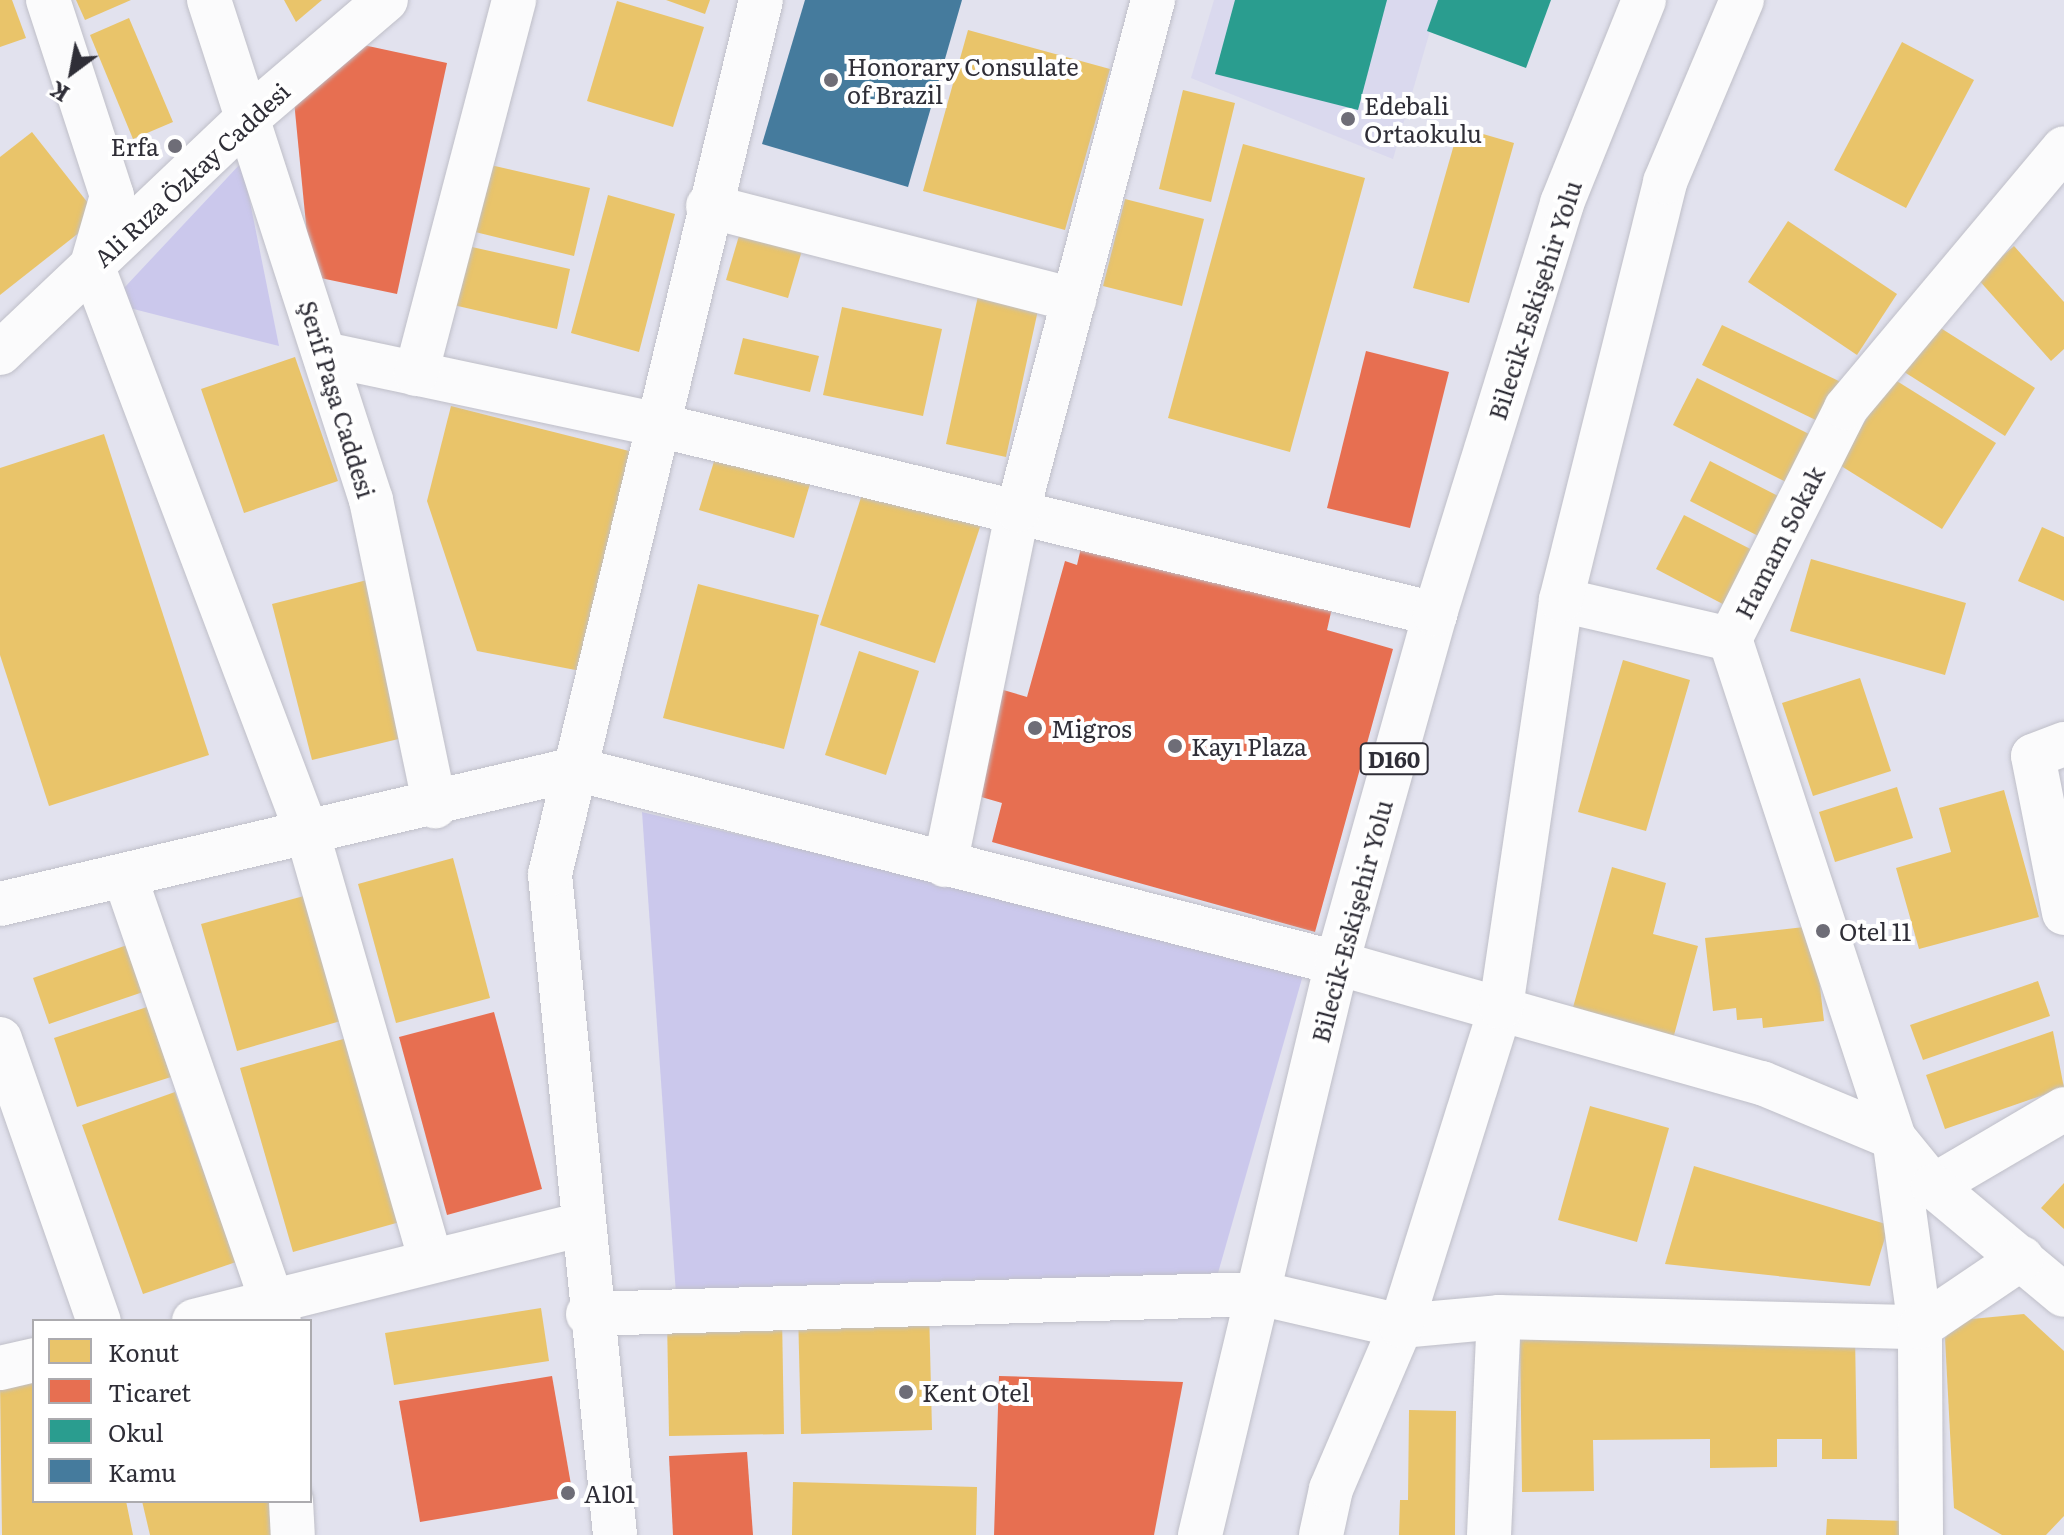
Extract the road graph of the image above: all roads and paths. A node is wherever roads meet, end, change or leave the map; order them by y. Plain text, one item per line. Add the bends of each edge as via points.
1 (48, 0) edge
2 (209, 0) edge
3 (386, 0) edge
4 (514, 0) edge
5 (761, 0) edge
6 (1153, 0) edge
7 (1644, 0) edge
8 (1742, 0) edge
9 (249, 117) junction
10 (2064, 148) edge
11 (708, 206) junction
12 (92, 265) junction
13 (1074, 300) junction
14 (0, 353) edge
15 (325, 354) junction
16 (416, 374) junction
17 (658, 425) junction
18 (1018, 510) junction
19 (1561, 600) junction
20 (1435, 614) junction
21 (1730, 639) junction
22 (2064, 744) edge
23 (575, 769) junction
24 (435, 806) junction
25 (308, 835) junction
26 (945, 865) junction
27 (125, 877) junction
28 (0, 904) edge
29 (2064, 913) edge
30 (1337, 963) junction
31 (1501, 1007) junction
32 (0, 1039) edge
33 (2064, 1109) edge
34 (1894, 1138) junction
35 (1933, 1186) junction
36 (583, 1224) junction
37 (2022, 1258) junction
38 (431, 1260) junction
39 (1263, 1294) junction
40 (2064, 1295) edge
41 (278, 1311) edge
42 (588, 1314) junction
43 (1499, 1317) junction
44 (98, 1319) edge
45 (211, 1319) edge
46 (1401, 1326) junction
47 (1920, 1327) junction
48 (32, 1360) edge
49 (0, 1368) edge
50 (291, 1503) edge
51 (293, 1535) edge
52 (615, 1535) edge
53 (1200, 1535) edge
54 (1321, 1535) edge
55 (1489, 1535) edge
56 (1921, 1535) edge

1 - 12 street via 112,196
2 - 9 street, Şerif Paşa Caddesi
3 - 9 street, Ali Rıza Özkay Caddesi
4 - 16 street
5 - 11 street
6 - 13 street
7 - 20 street, Bilecik-Eskişehir Yolu / D160 via 1562,203
8 - 19 street via 1665,182
9 - 12 street, Ali Rıza Özkay Caddesi
9 - 15 street, Şerif Paşa Caddesi
10 - 21 street, Hamam Sokak via 1846,408
11 - 13 street
11 - 17 street
12 - 14 street, Ali Rıza Özkay Caddesi
12 - 25 street
13 - 18 street
15 - 16 street
15 - 24 street, Şerif Paşa Caddesi via 371,500
16 - 17 street
17 - 18 street
17 - 23 street
18 - 20 street
18 - 26 street
19 - 21 street
19 - 31 street
20 - 30 street, Bilecik-Eskişehir Yolu / D160
21 - 34 street, Hamam Sokak
22 - 29 street via 2033,756
23 - 24 street
23 - 26 street
23 - 36 street via 550,874
24 - 25 street
25 - 27 street
25 - 38 street
26 - 30 street
27 - 28 street
27 - 41 street
30 - 31 street
30 - 39 street, Bilecik-Eskişehir Yolu / D160
31 - 34 street via 1762,1083
31 - 46 street
32 - 44 street
33 - 35 street
34 - 35 street
34 - 47 street
35 - 37 street
36 - 38 street
36 - 42 street
37 - 40 street
37 - 47 street
38 - 41 street
39 - 42 street
39 - 46 street
39 - 53 street, Bilecik-Eskişehir Yolu / D160
41 - 45 street
42 - 52 street
43 - 46 street
43 - 47 street
43 - 55 street
46 - 54 street via 1331,1489
47 - 56 street
48 - 49 street
50 - 51 street

